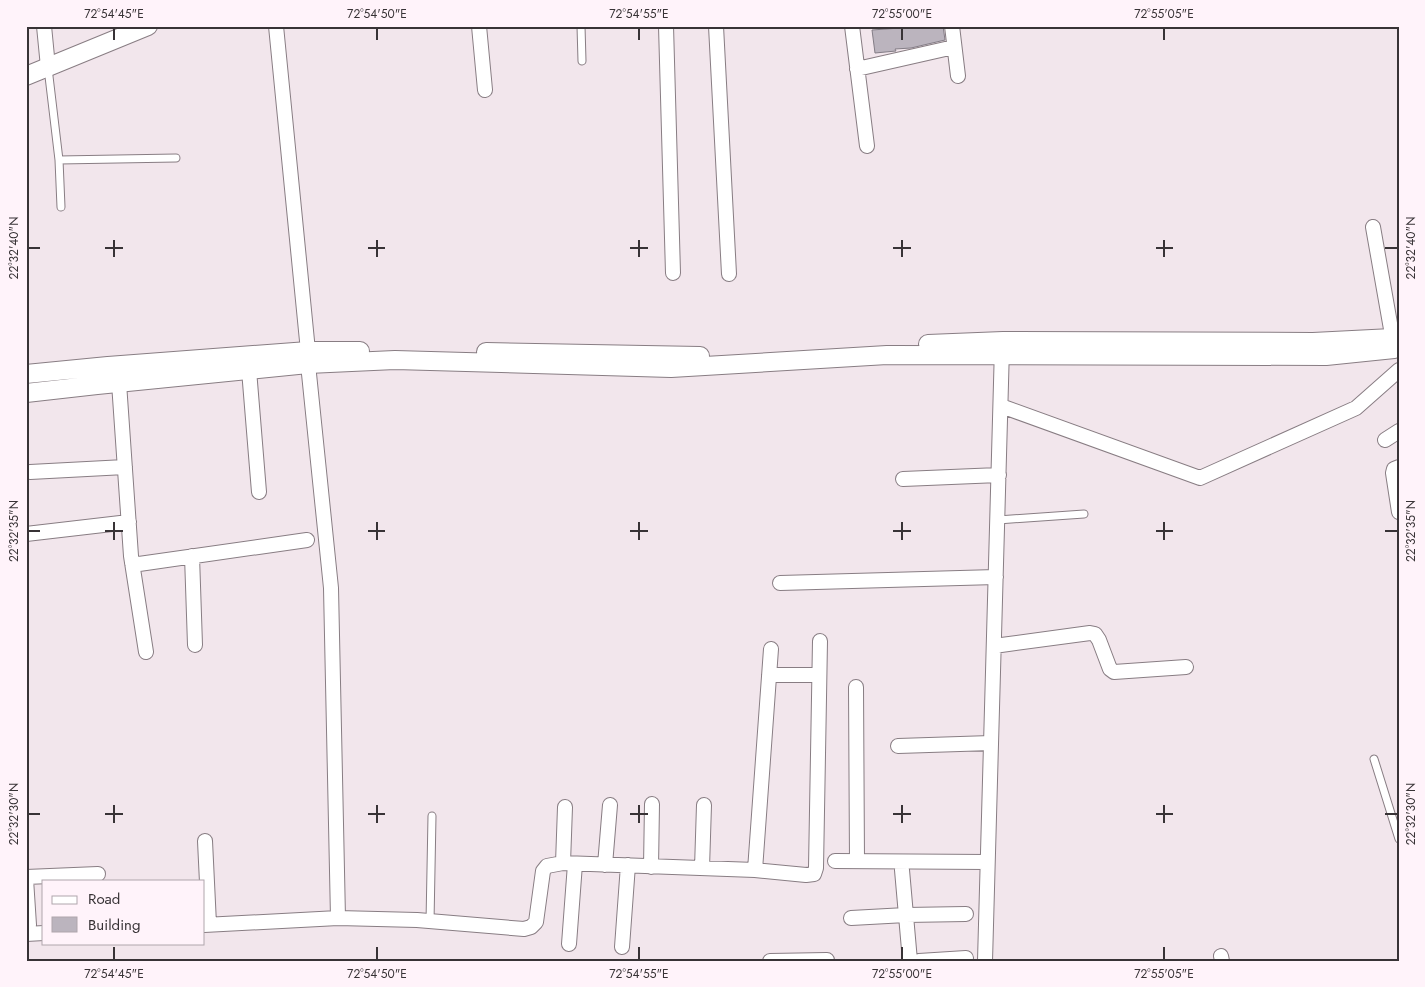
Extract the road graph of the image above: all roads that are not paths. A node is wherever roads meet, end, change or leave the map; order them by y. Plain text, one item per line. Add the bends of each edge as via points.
1 (44, 26) edge
2 (148, 26) edge
3 (276, 26) edge
4 (479, 26) edge
5 (581, 26) edge
6 (666, 26) edge
7 (716, 26) edge
8 (852, 26) edge
9 (952, 26) edge
10 (954, 47) junction
11 (582, 61) dead end
12 (48, 67) junction
13 (857, 69) junction
14 (26, 76) edge
15 (958, 76) dead end
16 (484, 90) dead end
17 (867, 146) dead end
18 (176, 158) dead end
19 (59, 160) junction
20 (61, 207) dead end
21 (1372, 227) dead end
22 (673, 273) dead end
23 (729, 274) dead end
24 (1396, 343) edge
25 (1002, 348) junction
26 (308, 357) junction
27 (250, 370) junction
28 (1399, 370) edge
29 (26, 374) edge
30 (119, 383) junction
31 (26, 394) edge
32 (1001, 406) junction
33 (1399, 431) edge
34 (1385, 440) dead end
35 (125, 467) junction
36 (1399, 467) edge
37 (30, 472) dead end
38 (999, 475) junction
39 (903, 479) dead end
40 (259, 492) dead end
41 (1399, 512) edge
42 (1084, 514) dead end
43 (998, 520) junction
44 (129, 522) junction
45 (26, 534) edge
46 (307, 540) dead end
47 (192, 556) junction
48 (132, 563) junction
49 (996, 577) junction
50 (780, 583) dead end
51 (820, 640) dead end
52 (195, 645) dead end
53 (994, 646) junction
54 (771, 649) dead end
55 (146, 652) dead end
56 (1186, 667) dead end
57 (769, 675) junction
58 (819, 675) junction
59 (856, 686) dead end
60 (990, 743) junction
61 (898, 746) dead end
62 (1374, 759) dead end
63 (652, 804) dead end
64 (610, 805) dead end
65 (704, 805) dead end
66 (565, 807) dead end
67 (432, 816) dead end
68 (1399, 839) edge
69 (205, 841) dead end
70 (836, 861) dead end
71 (857, 861) junction
72 (987, 862) junction
73 (569, 863) junction
74 (605, 865) junction
75 (628, 866) junction
76 (650, 866) junction
77 (702, 868) junction
78 (755, 870) junction
79 (902, 870) dead end
80 (98, 874) dead end
81 (26, 878) edge
82 (906, 914) junction
83 (966, 914) dead end
84 (338, 918) junction
85 (851, 918) dead end
86 (430, 922) junction
87 (206, 924) edge
88 (28, 930) edge
89 (42, 933) edge
90 (569, 944) dead end
91 (622, 947) dead end
92 (966, 958) dead end
93 (827, 960) edge
94 (770, 961) edge
95 (910, 961) edge
96 (919, 961) edge
97 (985, 961) edge

1 - 12 street
2 - 12 street
3 - 26 street
4 - 16 street
5 - 11 lane
6 - 22 street
7 - 23 street
8 - 13 street
9 - 10 street
10 - 13 street
10 - 15 street
12 - 14 street
12 - 19 lane
13 - 17 street
18 - 19 lane
19 - 20 lane
21 - 24 street
24 - 25 street
25 - 26 street via 927,344 690,356 522,352
25 - 32 street
26 - 27 street
26 - 29 street via 108,366
26 - 84 street via 331,588
27 - 30 street
27 - 40 street
28 - 32 street via 1356,408 1200,478
30 - 31 street
30 - 35 street
32 - 38 street
33 - 34 street
35 - 37 street
35 - 44 street
36 - 41 street via 1394,468 1393,473
38 - 39 street
38 - 43 street
42 - 43 lane
43 - 49 street
44 - 45 street
44 - 48 street
46 - 47 street
47 - 48 street
47 - 52 street
48 - 55 street
49 - 50 street
49 - 53 street
51 - 58 street
53 - 56 street via 1090,633 1096,634 1114,672
53 - 60 street
54 - 57 street
57 - 58 street
57 - 78 street
58 - 78 street via 816,868 814,874 806,875
59 - 71 street
60 - 61 street
60 - 72 street
62 - 68 lane
63 - 76 street
64 - 74 street
65 - 77 street
66 - 73 street
67 - 86 lane
69 - 87 street
70 - 71 street
71 - 72 street
72 - 97 street
73 - 74 street
73 - 86 street via 546,866 543,871 536,922 531,927
73 - 90 street
74 - 75 street
75 - 76 street
75 - 91 street
76 - 77 street
77 - 78 street
79 - 82 street
80 - 81 street
81 - 88 street
82 - 83 street
82 - 85 street
82 - 95 street
84 - 86 street
84 - 87 street
88 - 89 street
92 - 96 street
93 - 94 street

